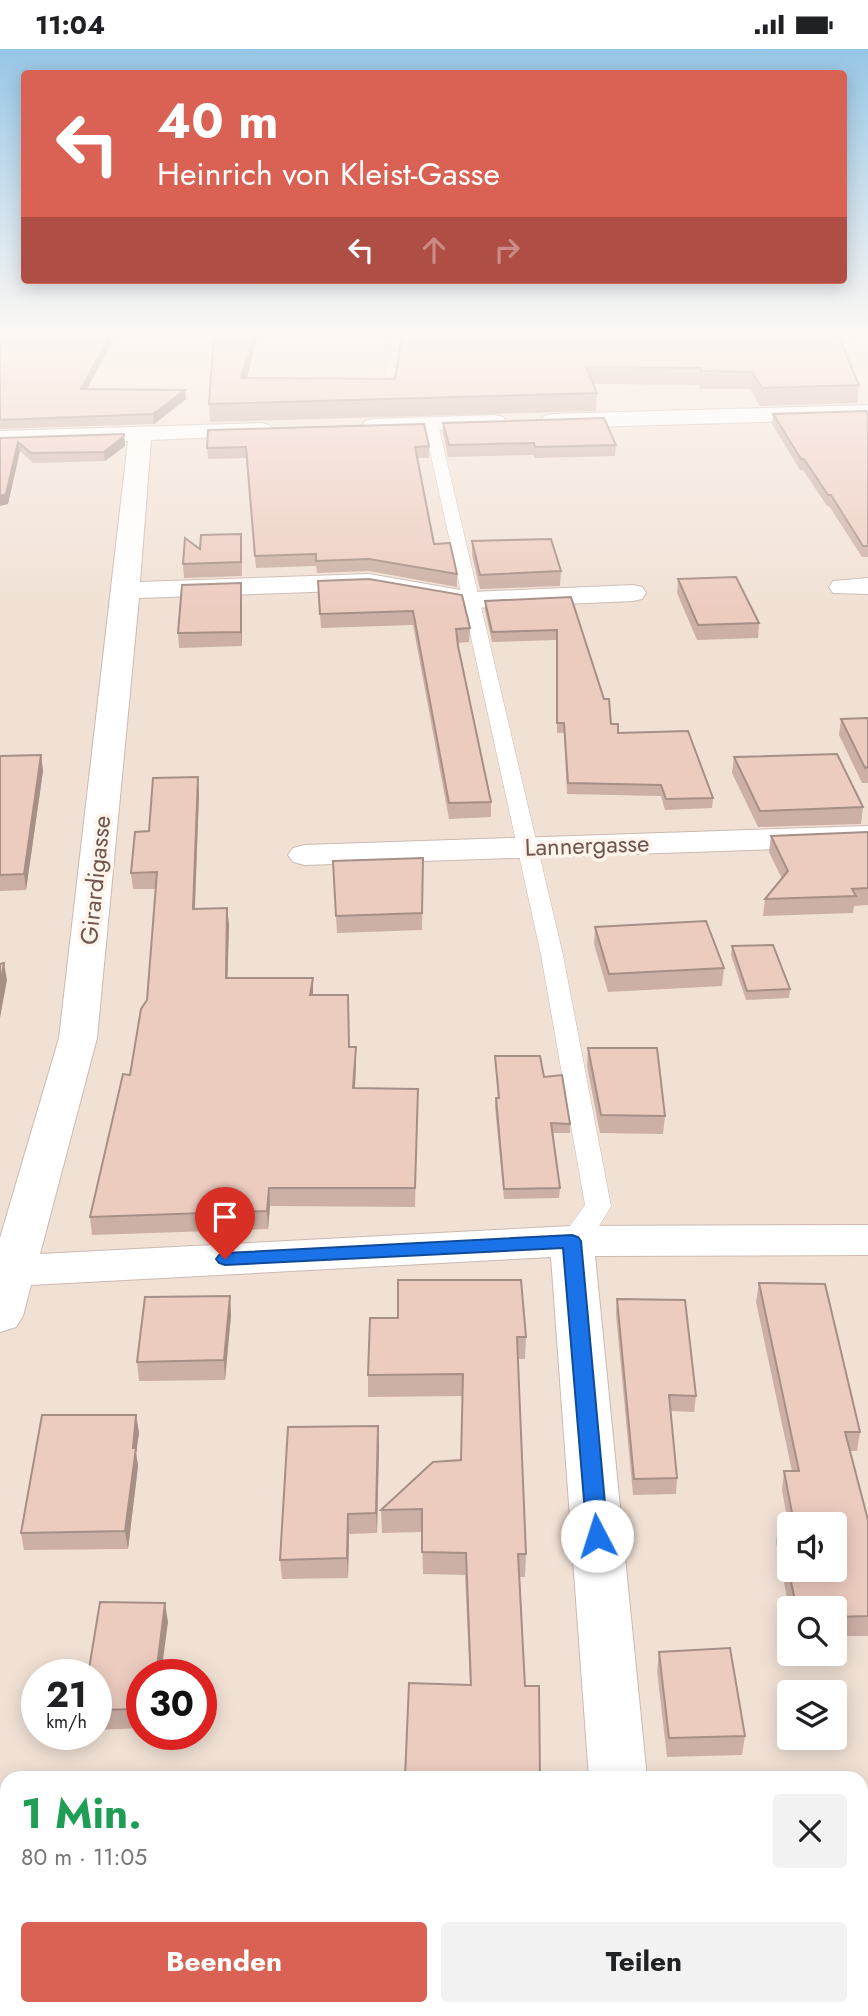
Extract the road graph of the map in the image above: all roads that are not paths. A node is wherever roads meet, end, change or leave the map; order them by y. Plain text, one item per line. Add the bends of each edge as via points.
1 (431, 424) junction
2 (437, 424) edge
3 (352, 427) edge
4 (288, 429) edge
5 (140, 435) junction
6 (0, 438) edge
7 (127, 590) junction
8 (633, 593) dead end
9 (472, 600) junction
10 (868, 836) edge
11 (528, 847) junction
12 (305, 855) dead end
13 (868, 1240) edge
14 (572, 1241) junction
15 (6, 1270) edge
16 (0, 1316) edge
17 (617, 1771) edge

1 - 2 street
1 - 3 street
1 - 9 lane
4 - 5 street
5 - 6 street
5 - 7 street, Girardigasse
7 - 9 street via 369,582
7 - 15 street, Girardigasse via 78,1038
8 - 9 street
9 - 11 lane
10 - 11 street, Lannergasse
11 - 12 street, Lannergasse
11 - 14 lane via 598,1206
13 - 14 street
14 - 15 street
14 - 17 street
15 - 16 street, Girardigasse

